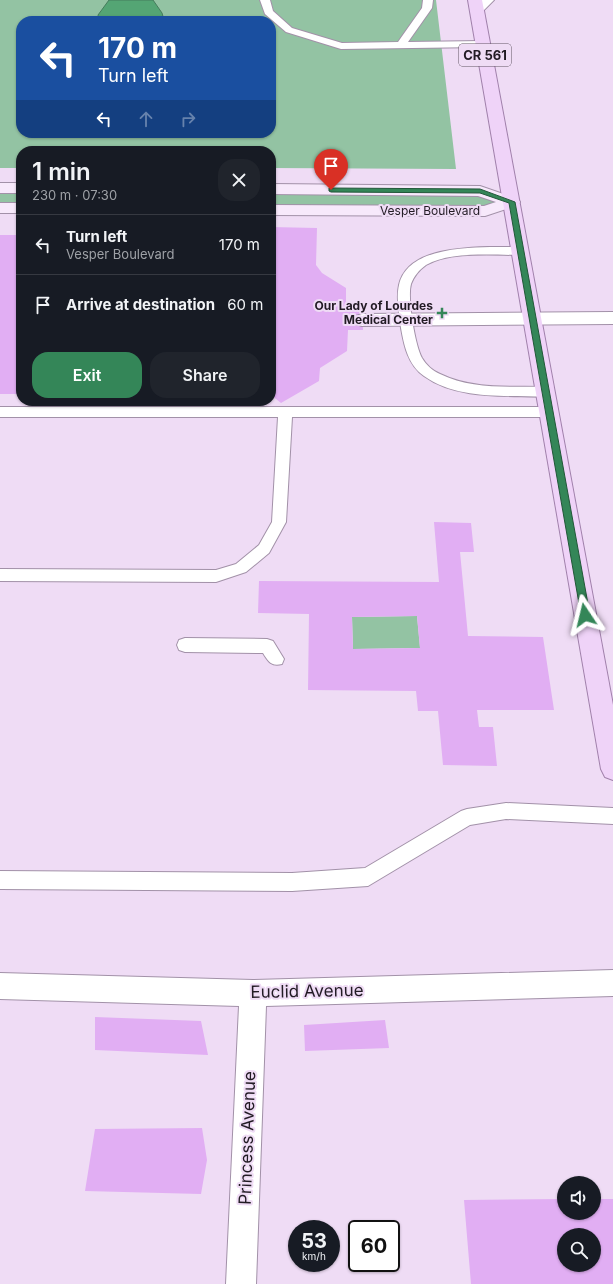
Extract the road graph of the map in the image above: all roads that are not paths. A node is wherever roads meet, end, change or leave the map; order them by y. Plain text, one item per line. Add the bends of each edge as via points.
1 (265, 0) edge
2 (428, 0) edge
3 (479, 3) edge
4 (273, 16) edge
5 (276, 19) edge
6 (483, 44) junction
7 (400, 46) junction
8 (0, 188) edge
9 (16, 188) edge
10 (276, 189) edge
11 (512, 202) junction
12 (0, 208) edge
13 (16, 208) edge
14 (276, 210) edge
15 (520, 251) junction
16 (532, 318) junction
17 (613, 318) edge
18 (406, 319) junction
19 (362, 320) dead end
20 (545, 392) junction
21 (0, 412) edge
22 (285, 412) junction
23 (548, 412) junction
24 (0, 575) edge
25 (185, 645) dead end
26 (276, 659) dead end
27 (606, 693) edge
28 (613, 769) edge
29 (613, 816) edge
30 (0, 880) edge
31 (613, 983) edge
32 (0, 986) edge
33 (253, 993) junction
34 (241, 1284) edge

1 - 4 lane via 268,12
2 - 7 lane via 427,8
3 - 6 main road, CR 561
5 - 7 lane via 289,30 341,46
6 - 7 lane
6 - 11 main road, CR 561
8 - 9 street
10 - 11 street, Vesper Boulevard via 480,191
11 - 14 street, Vesper Boulevard via 486,211
11 - 15 main road, CR 561
12 - 13 street
15 - 16 main road, CR 561
15 - 18 lane via 455,252 425,262 412,271 405,284
16 - 17 street
16 - 18 street
16 - 20 main road, CR 561
18 - 19 street
18 - 20 lane via 412,353 421,368 435,377 468,388
20 - 23 main road, CR 561
21 - 22 lane
22 - 23 lane
22 - 24 lane via 278,522 264,549 241,568 216,576
23 - 27 main road, CR 561
25 - 26 lane via 267,646
27 - 28 main road, CR 561
29 - 30 lane via 506,811 467,817 368,877 292,882
31 - 33 street, Euclid Avenue
32 - 33 street, Euclid Avenue
33 - 34 street, Princess Avenue

